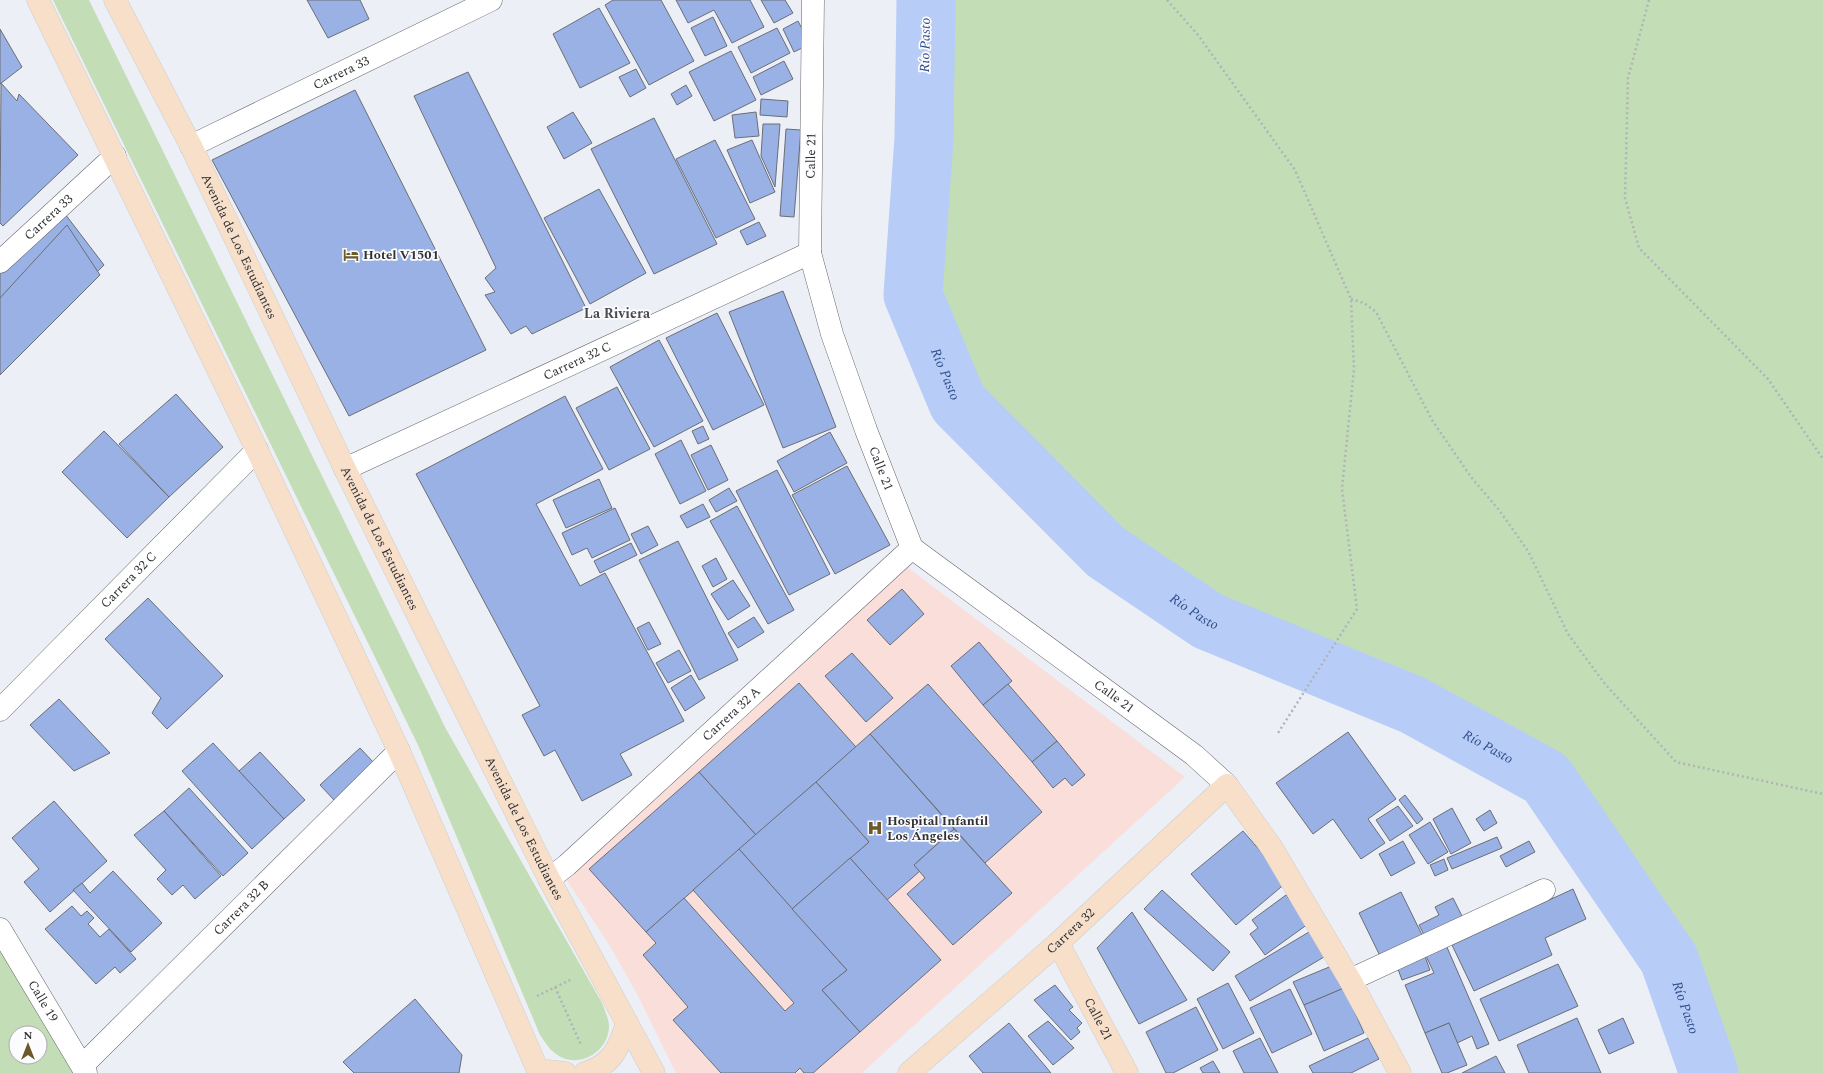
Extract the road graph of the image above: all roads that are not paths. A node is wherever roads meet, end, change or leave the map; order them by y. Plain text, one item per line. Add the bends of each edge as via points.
1 (38, 0) edge
2 (115, 0) edge
3 (491, 0) edge
4 (813, 0) edge
5 (192, 146) junction
6 (115, 156) junction
7 (810, 252) junction
8 (0, 262) edge
9 (257, 450) junction
10 (345, 469) junction
11 (912, 548) junction
12 (0, 710) edge
13 (399, 751) junction
14 (1227, 785) junction
15 (549, 879) junction
16 (1544, 890) dead end
17 (0, 929) edge
18 (1058, 943) junction
19 (1350, 980) junction
20 (627, 1023) junction
21 (84, 1069) edge
22 (538, 1071) edge
23 (589, 1072) edge
24 (565, 1073) edge
25 (654, 1073) edge
26 (909, 1073) edge
27 (1127, 1073) edge
28 (1400, 1073) edge

1 - 6 main road
2 - 5 main road, Avenida de Los Estudiantes
3 - 5 street, Carrera 33
4 - 7 street, Calle 21
5 - 10 main road, Avenida de Los Estudiantes
6 - 8 street, Carrera 33
6 - 9 main road
7 - 10 street, Carrera 32 C
7 - 11 street, Calle 21 via 832,334
9 - 12 street, Carrera 32 C
9 - 13 main road
10 - 15 main road, Avenida de Los Estudiantes
11 - 14 street, Calle 21 via 1194,755
11 - 15 street, Carrera 32 A
13 - 21 street, Carrera 32 B
13 - 22 main road
14 - 18 main road, Carrera 32
14 - 19 main road via 1272,848
15 - 20 main road, Avenida de Los Estudiantes
16 - 19 street
17 - 21 street, Calle 19
18 - 26 main road, Carrera 32
18 - 27 main road, Calle 21
19 - 28 main road
20 - 23 main road via 620,1044 611,1059
20 - 25 main road, Avenida de Los Estudiantes
22 - 24 main road

